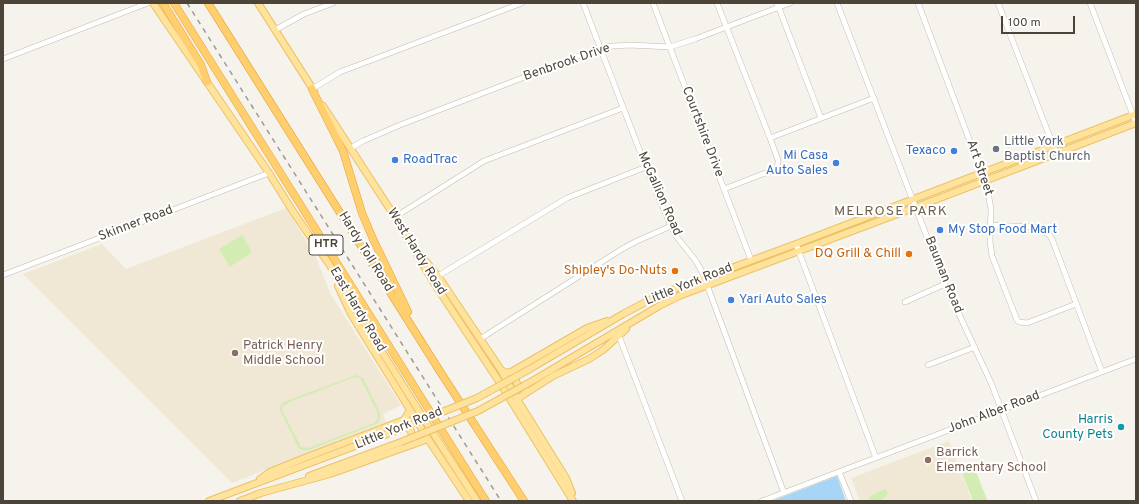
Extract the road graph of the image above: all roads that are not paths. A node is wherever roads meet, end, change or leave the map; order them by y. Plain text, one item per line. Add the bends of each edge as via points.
1 (148, 3) edge
2 (153, 3) edge
3 (163, 3) edge
4 (174, 3) edge
5 (208, 3) edge
6 (258, 3) edge
7 (333, 3) edge
8 (522, 3) edge
9 (583, 3) edge
10 (653, 3) edge
11 (717, 3) edge
12 (790, 3) edge
13 (836, 3) edge
14 (918, 3) edge
15 (998, 3) edge
16 (1090, 3) edge
17 (778, 5) edge
18 (727, 27) junction
19 (275, 30) junction
20 (670, 47) junction
21 (600, 48) junction
22 (3, 58) edge
23 (207, 82) junction
24 (312, 88) junction
25 (874, 98) junction
26 (623, 108) junction
27 (1135, 114) edge
28 (821, 118) junction
29 (1136, 123) edge
30 (770, 138) junction
31 (1053, 146) junction
32 (351, 148) junction
33 (1056, 153) junction
34 (646, 166) junction
35 (269, 173) junction
36 (982, 173) junction
37 (985, 180) junction
38 (724, 189) junction
39 (913, 199) junction
40 (916, 207) junction
41 (395, 217) junction
42 (990, 225) junction
43 (670, 226) junction
44 (410, 243) junction
45 (796, 244) junction
46 (798, 252) junction
47 (751, 260) junction
48 (329, 264) junction
49 (3, 275) edge
50 (438, 276) junction
51 (704, 277) junction
52 (945, 284) junction
53 (706, 286) junction
54 (904, 302) dead end
55 (1076, 304) junction
56 (623, 314) junction
57 (631, 323) junction
58 (619, 336) junction
59 (480, 339) junction
60 (976, 347) junction
61 (428, 351) junction
62 (1136, 359) edge
63 (928, 365) dead end
64 (516, 369) junction
65 (501, 370) junction
66 (1102, 372) junction
67 (502, 386) junction
68 (534, 388) junction
69 (508, 395) junction
70 (517, 399) junction
71 (410, 410) junction
72 (1002, 410) junction
73 (424, 420) junction
74 (397, 422) junction
75 (431, 431) junction
76 (428, 439) junction
77 (410, 446) junction
78 (876, 458) junction
79 (839, 472) junction
80 (252, 484) junction
81 (241, 488) junction
82 (784, 493) junction
83 (257, 494) junction
84 (242, 500) edge
85 (209, 501) edge
86 (469, 501) edge
87 (477, 501) edge
88 (486, 501) edge
89 (524, 501) edge
90 (574, 501) edge
91 (682, 501) edge
92 (762, 501) edge
93 (851, 501) edge
94 (1036, 501) edge

1 - 22 street
2 - 23 main road, East Hardy Road
3 - 23 highway via 201,65
4 - 88 highway, HTR
5 - 61 highway, Hardy Toll Road / HTR
6 - 19 main road, West Hardy Road
7 - 19 street via 304,14
8 - 24 street via 340,72
9 - 21 street, McGallion Road
10 - 20 street, Courtshire Drive
11 - 18 street
12 - 17 street, Benbrook Drive
13 - 25 street, Bauman Road
14 - 36 street, Art Street
15 - 31 street
16 - 27 street
17 - 18 street, Benbrook Drive
17 - 28 street
18 - 20 street, Benbrook Drive
18 - 30 street
19 - 24 main road, West Hardy Road
20 - 21 street, Benbrook Drive via 630,45
20 - 38 street, Courtshire Drive
21 - 26 street, McGallion Road
21 - 32 street, Benbrook Drive via 400,125
23 - 35 main road, East Hardy Road
24 - 32 main road, West Hardy Road
24 - 61 highway via 343,151 372,240
25 - 28 street
25 - 39 street, Bauman Road
26 - 34 street, McGallion Road
26 - 41 street via 484,161
27 - 29 street
27 - 31 main road, Little York Road
28 - 30 street
29 - 33 main road, Little York Road
30 - 38 street via 778,160 776,168
31 - 33 street
31 - 36 main road, Little York Road
32 - 41 main road, West Hardy Road
33 - 37 main road, Little York Road
34 - 43 street, McGallion Road
34 - 50 street via 567,198
35 - 48 main road, East Hardy Road
35 - 49 street, Skinner Road
36 - 37 street, Art Street
36 - 39 main road, Little York Road
37 - 40 main road, Little York Road
37 - 42 street, Art Street via 990,199
38 - 47 street, Courtshire Drive
39 - 40 street, Bauman Road
39 - 45 main road, Little York Road
40 - 46 main road, Little York Road
40 - 52 street, Bauman Road
41 - 44 main road, West Hardy Road
42 - 55 street via 1034,227 1045,232 1052,239
42 - 55 street, Art Street via 992,256 1019,322 1027,323
43 - 51 street, McGallion Road via 696,261
43 - 59 street via 632,244
44 - 50 main road
44 - 67 main road, West Hardy Road
45 - 46 street
45 - 47 main road, Little York Road
46 - 53 main road, Little York Road
46 - 78 street
47 - 51 main road, Little York Road
48 - 71 main road via 351,314
48 - 73 main road, East Hardy Road
50 - 59 main road
51 - 53 street, McGallion Road
51 - 56 main road, Little York Road via 661,294
52 - 54 street
52 - 60 street, Bauman Road
53 - 57 main road, Little York Road via 679,296
53 - 82 street, McGallion Road
55 - 66 street
56 - 64 main road via 587,328
56 - 67 main road, Little York Road, bridge
57 - 58 main road
57 - 69 main road, Little York Road, bridge
58 - 68 main road via 589,359
58 - 91 street
59 - 65 main road
60 - 63 street
60 - 72 street, Bauman Road
61 - 89 highway, Hardy Toll Road / HTR
62 - 66 street, John Alber Road
64 - 65 main road via 507,373
64 - 68 main road via 514,375 517,384 524,389
65 - 70 main road
66 - 72 street, John Alber Road
67 - 69 main road, West Hardy Road
67 - 73 main road, Little York Road, bridge
68 - 70 main road
69 - 75 main road, Little York Road, bridge
69 - 90 main road, West Hardy Road
70 - 90 main road via 566,478
71 - 74 main road via 404,420
71 - 76 main road
72 - 78 street, John Alber Road
72 - 94 street, Bauman Road
73 - 75 main road, East Hardy Road
73 - 80 main road, Little York Road, bridge
74 - 77 main road via 406,424 411,431 413,441
74 - 80 main road via 270,472
75 - 83 main road, Little York Road, bridge
75 - 87 main road, East Hardy Road
76 - 77 main road
76 - 86 main road
77 - 83 main road via 330,474
78 - 79 street, John Alber Road
79 - 82 street, John Alber Road
79 - 93 street
80 - 81 main road, Little York Road
81 - 84 main road
81 - 85 main road, Little York Road
82 - 92 street, John Alber Road
83 - 84 main road, Little York Road

